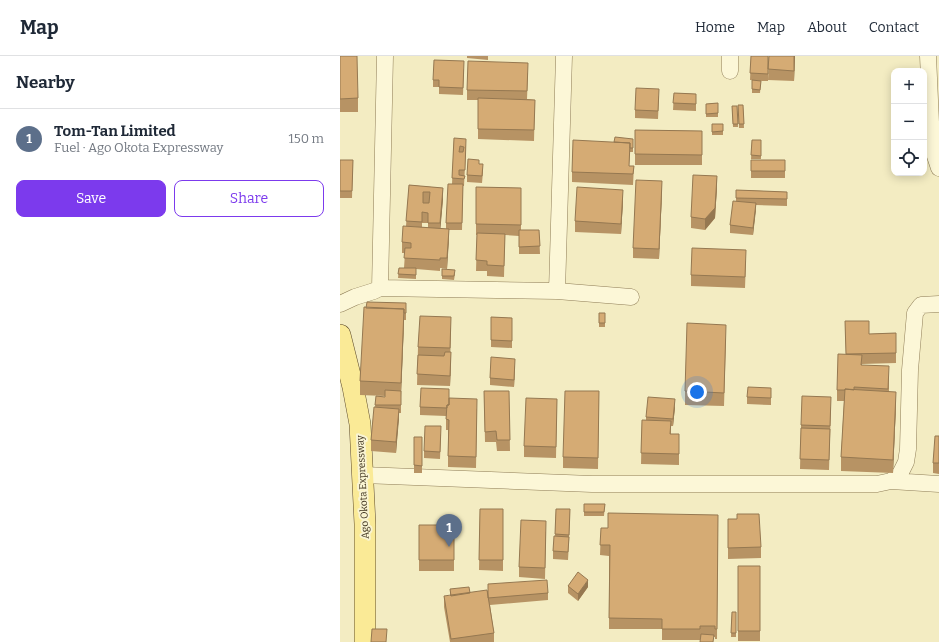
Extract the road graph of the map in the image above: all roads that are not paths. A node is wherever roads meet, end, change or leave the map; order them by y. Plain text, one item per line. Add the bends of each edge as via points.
1 (385, 56) edge
2 (564, 56) edge
3 (928, 56) edge
4 (939, 168) edge
5 (380, 288) junction
6 (557, 291) junction
7 (631, 297) dead end
8 (340, 304) edge
9 (939, 304) edge
10 (340, 335) edge
11 (362, 475) junction
12 (891, 481) junction
13 (939, 484) edge
14 (365, 642) edge

1 - 5 street
2 - 6 street
3 - 4 street via 931,122
5 - 6 street
5 - 8 street
6 - 7 street
9 - 12 street via 921,305 915,313 910,370 908,449 906,462 900,474
10 - 11 main road, Ago Okota Expressway via 360,424
11 - 12 street via 592,484 878,484
11 - 14 main road, Ago Okota Expressway via 365,524
12 - 13 street

